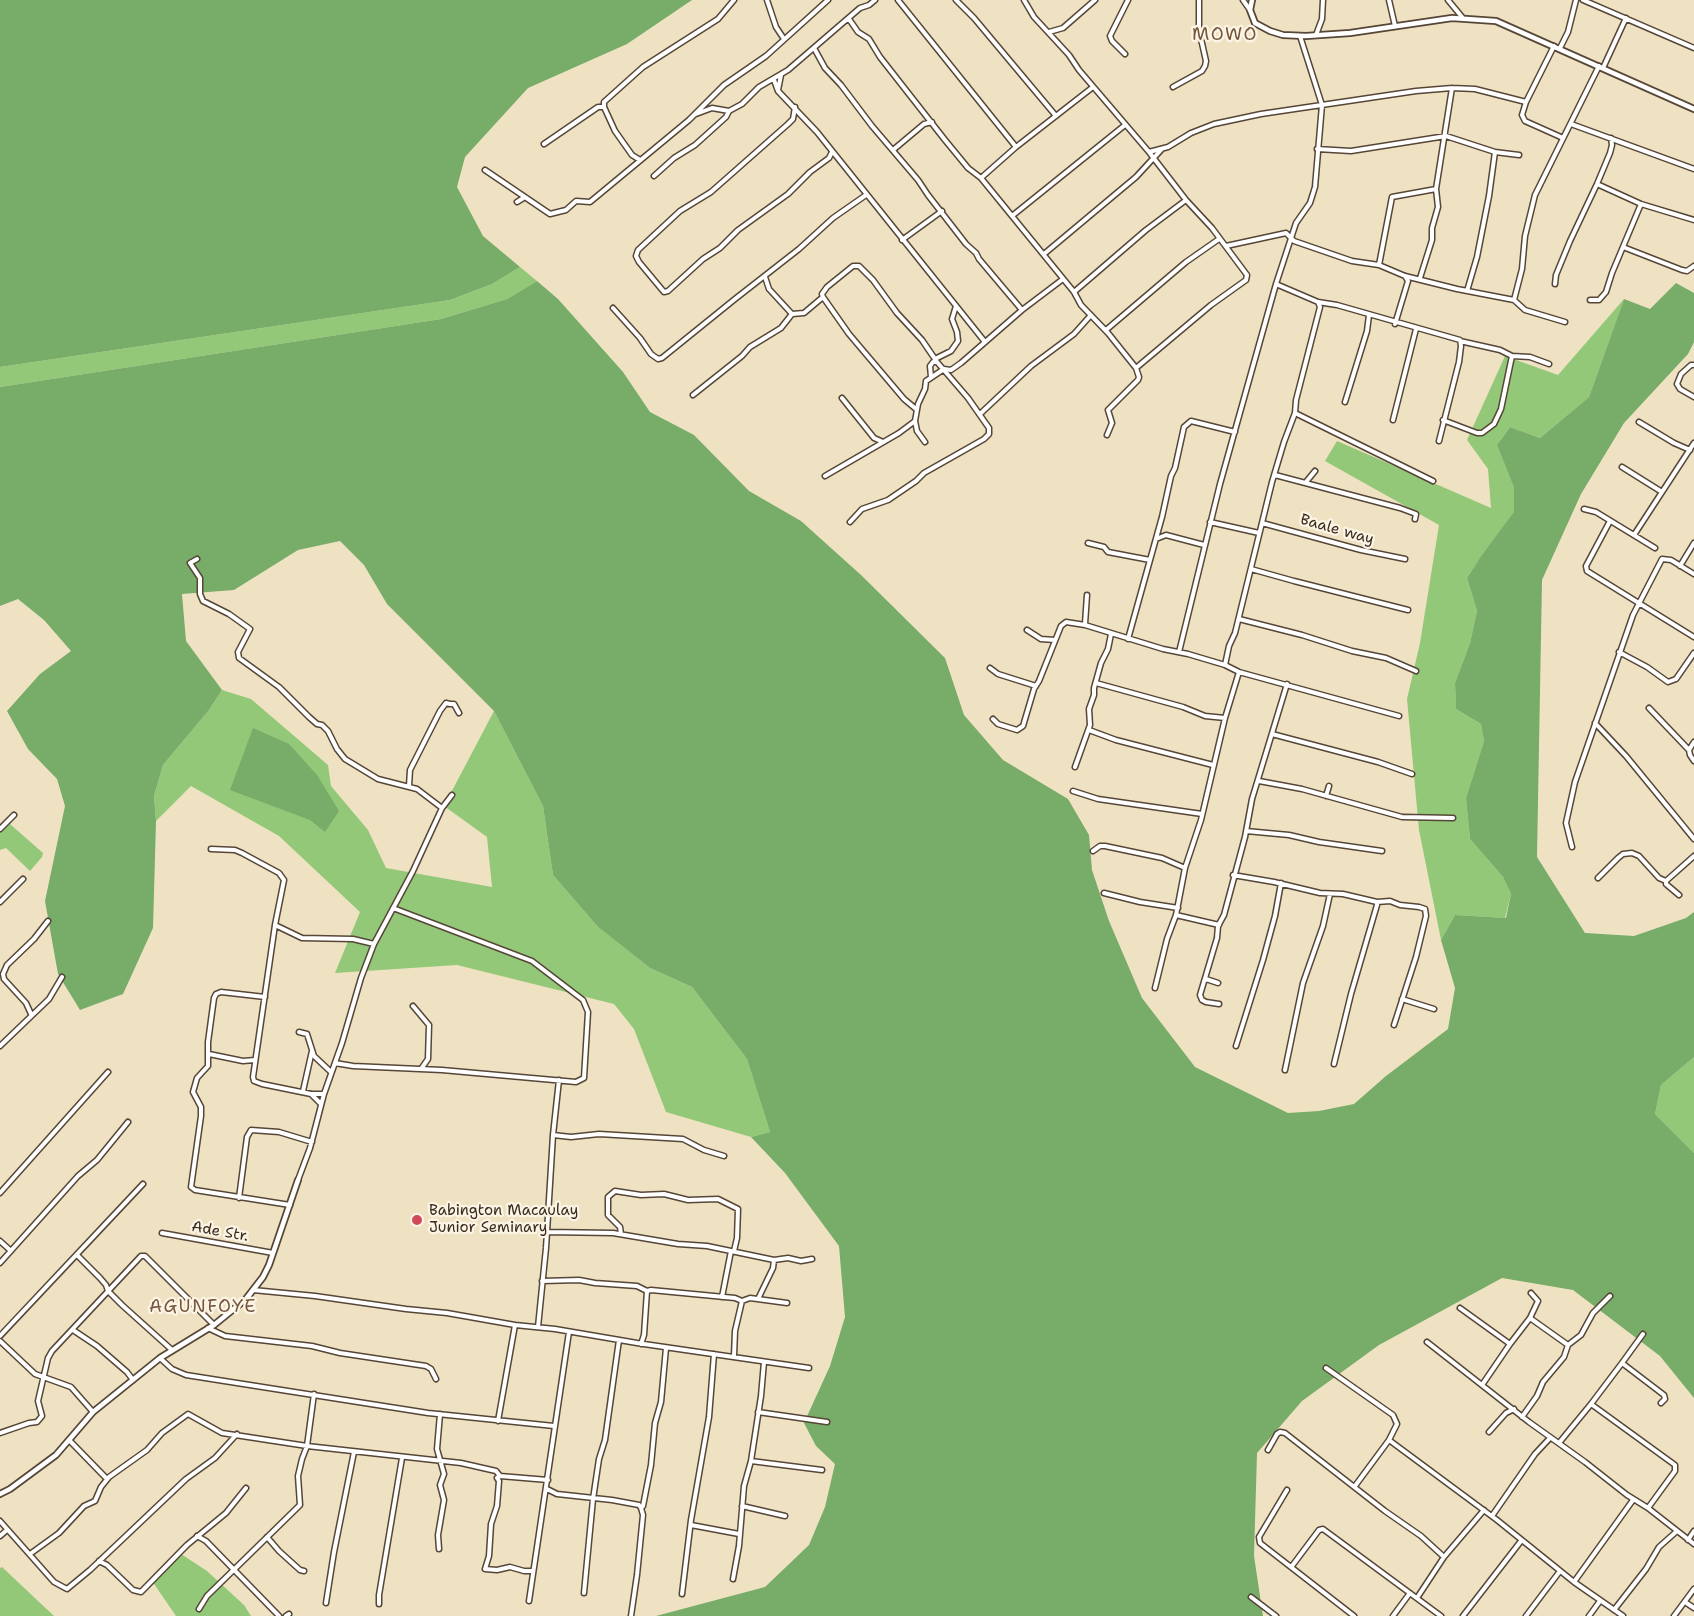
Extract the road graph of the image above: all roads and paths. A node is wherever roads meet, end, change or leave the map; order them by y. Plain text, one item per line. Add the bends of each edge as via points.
1 (734, 0) edge
2 (767, 0) edge
3 (828, 0) edge
4 (874, 0) edge
5 (897, 0) edge
6 (956, 0) edge
7 (1024, 0) edge
8 (1095, 0) edge
9 (1128, 0) edge
10 (1200, 0) edge
11 (1243, 0) edge
12 (1252, 0) edge
13 (1323, 0) edge
14 (1389, 0) edge
15 (1448, 0) edge
16 (1576, 0) edge
17 (1583, 0) edge
18 (1250, 9) junction
19 (1462, 17) junction
20 (1626, 18) junction
21 (849, 19) junction
22 (1395, 26) junction
23 (1056, 31) junction
24 (1049, 32) junction
25 (1316, 35) junction
26 (1299, 36) junction
27 (784, 39) junction
28 (1053, 39) junction
29 (1554, 46) junction
30 (814, 48) junction
31 (1560, 48) junction
32 (1694, 48) edge
33 (1125, 54) dead end
34 (1601, 67) junction
35 (782, 75) junction
36 (774, 81) junction
37 (1093, 87) junction
38 (1173, 87) dead end
39 (1452, 88) junction
40 (778, 91) junction
41 (1526, 102) junction
42 (1322, 105) junction
43 (604, 107) junction
44 (795, 107) junction
45 (704, 109) junction
46 (1694, 109) edge
47 (729, 111) junction
48 (1056, 116) junction
49 (794, 119) junction
50 (806, 121) junction
51 (932, 122) junction
52 (1571, 124) junction
53 (1125, 125) junction
54 (1446, 136) junction
55 (1563, 138) junction
56 (1611, 138) junction
57 (544, 144) dead end
58 (1016, 147) junction
59 (1162, 149) junction
60 (1317, 149) junction
61 (893, 150) junction
62 (832, 152) junction
63 (1149, 152) junction
64 (1495, 152) junction
65 (1519, 155) dead end
66 (829, 158) junction
67 (836, 158) junction
68 (1153, 158) junction
69 (640, 160) junction
70 (1694, 169) edge
71 (485, 170) dead end
72 (654, 176) dead end
73 (981, 178) junction
74 (1597, 184) junction
75 (1437, 189) junction
76 (866, 195) junction
77 (525, 197) junction
78 (1186, 200) junction
79 (517, 202) dead end
80 (1641, 204) junction
81 (942, 211) junction
82 (1012, 216) junction
83 (1694, 220) edge
84 (1290, 237) junction
85 (1219, 239) junction
86 (902, 240) junction
87 (1226, 246) junction
88 (1623, 247) junction
89 (1044, 254) junction
90 (1379, 265) junction
91 (1694, 266) edge
92 (1405, 276) junction
93 (765, 277) junction
94 (1415, 277) junction
95 (1420, 278) junction
96 (1063, 279) junction
97 (1408, 281) junction
98 (1276, 284) junction
99 (1555, 285) dead end
100 (1467, 291) junction
101 (1074, 292) junction
102 (823, 297) junction
103 (1514, 300) junction
104 (1590, 300) dead end
105 (1319, 305) junction
106 (956, 306) junction
107 (613, 308) dead end
108 (1022, 310) junction
109 (792, 314) junction
110 (1091, 315) junction
111 (1369, 315) junction
112 (1565, 322) dead end
113 (1395, 324) junction
114 (1416, 329) junction
115 (1106, 330) junction
116 (1460, 340) junction
117 (985, 342) junction
118 (1512, 356) junction
119 (936, 361) junction
120 (1549, 364) dead end
121 (1694, 365) edge
122 (1136, 368) junction
123 (945, 369) junction
124 (931, 377) junction
125 (693, 395) dead end
126 (1694, 397) edge
127 (842, 398) dead end
128 (1346, 402) dead end
129 (916, 406) junction
130 (1295, 413) junction
131 (980, 414) junction
132 (1393, 420) dead end
133 (1443, 420) junction
134 (915, 421) junction
135 (1639, 422) dead end
136 (1235, 432) junction
137 (1107, 435) dead end
138 (1439, 441) dead end
139 (884, 442) junction
140 (925, 442) dead end
141 (1694, 443) edge
142 (1690, 450) junction
143 (1622, 467) dead end
144 (1315, 471) dead end
145 (1275, 475) junction
146 (825, 476) dead end
147 (1433, 480) dead end
148 (1306, 482) junction
149 (1662, 492) junction
150 (1584, 509) dead end
151 (1416, 519) dead end
152 (1610, 521) junction
153 (850, 522) dead end
154 (1210, 522) junction
155 (1262, 523) junction
156 (1158, 528) junction
157 (1259, 533) junction
158 (1634, 535) junction
159 (1166, 536) junction
160 (1155, 539) junction
161 (1088, 543) dead end
162 (1694, 543) edge
163 (1204, 545) junction
164 (1655, 548) dead end
165 (197, 559) dead end
166 (1405, 559) dead end
167 (1150, 560) junction
168 (1680, 566) junction
169 (1251, 569) junction
170 (1694, 574) edge
171 (1087, 595) dead end
172 (1638, 604) junction
173 (1408, 610) dead end
174 (1239, 619) junction
175 (1085, 625) junction
176 (1027, 630) dead end
177 (1111, 634) junction
178 (1694, 637) edge
179 (1128, 639) junction
180 (1055, 640) junction
181 (1179, 652) junction
182 (1619, 652) junction
183 (1694, 653) edge
184 (1225, 665) junction
185 (990, 668) dead end
186 (1416, 671) dead end
187 (1239, 672) junction
188 (1096, 683) junction
189 (1287, 684) junction
190 (1036, 686) junction
191 (1648, 708) dead end
192 (459, 713) dead end
193 (1399, 716) dead end
194 (1225, 718) junction
195 (993, 719) dead end
196 (1595, 723) junction
197 (1089, 730) junction
198 (1272, 734) junction
199 (1694, 742) edge
200 (1689, 750) junction
201 (1694, 761) edge
202 (1213, 765) junction
203 (1076, 767) dead end
204 (1412, 774) dead end
205 (1259, 781) junction
206 (409, 786) junction
207 (1329, 786) dead end
208 (1073, 791) dead end
209 (452, 795) dead end
210 (1326, 796) junction
211 (442, 808) junction
212 (1202, 814) junction
213 (14, 815) dead end
214 (1453, 818) dead end
215 (0, 829) edge
216 (1246, 831) junction
217 (1694, 839) edge
218 (1572, 847) dead end
219 (211, 849) dead end
220 (1093, 851) dead end
221 (1382, 851) dead end
222 (1694, 856) edge
223 (1185, 868) junction
224 (1233, 875) junction
225 (1598, 878) dead end
226 (23, 879) dead end
227 (1666, 881) junction
228 (1281, 883) junction
229 (1104, 893) dead end
230 (1330, 894) junction
231 (1679, 895) dead end
232 (0, 902) edge
233 (1377, 902) junction
234 (393, 908) junction
235 (1178, 908) junction
236 (1176, 915) junction
237 (48, 921) dead end
238 (275, 925) junction
239 (1219, 925) junction
240 (374, 944) junction
241 (62, 977) dead end
242 (1206, 979) junction
243 (1218, 983) dead end
244 (1155, 988) dead end
245 (265, 997) junction
246 (1402, 999) junction
247 (1219, 1004) dead end
248 (413, 1006) dead end
249 (1434, 1009) dead end
250 (31, 1014) junction
251 (1394, 1024) dead end
252 (299, 1032) dead end
253 (0, 1046) edge
254 (1236, 1046) dead end
255 (312, 1050) junction
256 (209, 1054) junction
257 (255, 1060) junction
258 (335, 1063) junction
259 (1334, 1064) dead end
260 (421, 1069) junction
261 (1285, 1070) dead end
262 (108, 1072) dead end
263 (331, 1073) junction
264 (559, 1080) junction
265 (303, 1091) junction
266 (310, 1094) junction
267 (324, 1094) junction
268 (321, 1104) junction
269 (128, 1122) dead end
270 (553, 1135) junction
271 (312, 1142) junction
272 (724, 1156) dead end
273 (298, 1179) joint
274 (143, 1184) dead end
275 (0, 1193) edge
276 (239, 1198) junction
277 (290, 1205) junction
278 (547, 1232) junction
279 (162, 1233) dead end
280 (621, 1234) junction
281 (0, 1241) edge
282 (11, 1251) junction
283 (733, 1251) junction
284 (273, 1253) junction
285 (76, 1255) junction
286 (812, 1259) dead end
287 (774, 1260) junction
288 (0, 1263) edge
289 (542, 1281) junction
290 (253, 1290) junction
291 (108, 1292) junction
292 (647, 1292) junction
293 (1532, 1293) dead end
294 (1610, 1296) dead end
295 (722, 1297) junction
296 (758, 1299) junction
297 (742, 1301) junction
298 (788, 1303) dead end
299 (1460, 1308) dead end
300 (1530, 1318) junction
301 (515, 1325) junction
302 (211, 1326) junction
303 (538, 1327) junction
304 (73, 1330) junction
305 (569, 1332) junction
306 (1642, 1334) dead end
307 (0, 1336) edge
308 (619, 1340) junction
309 (0, 1341) edge
310 (1427, 1342) dead end
311 (641, 1344) junction
312 (1510, 1344) junction
313 (1568, 1345) junction
314 (666, 1348) junction
315 (172, 1350) junction
316 (714, 1354) junction
317 (734, 1356) junction
318 (160, 1358) junction
319 (764, 1362) junction
320 (1622, 1363) junction
321 (809, 1368) dead end
322 (1326, 1368) dead end
323 (44, 1376) junction
324 (436, 1379) dead end
325 (133, 1380) junction
326 (1482, 1385) junction
327 (314, 1394) junction
328 (1661, 1403) dead end
329 (1591, 1404) junction
330 (1514, 1409) junction
331 (93, 1412) junction
332 (758, 1412) junction
333 (440, 1414) junction
334 (1522, 1417) junction
335 (498, 1421) junction
336 (827, 1422) dead end
337 (554, 1426) junction
338 (1489, 1432) dead end
339 (0, 1433) edge
340 (237, 1434) junction
341 (1550, 1438) junction
342 (69, 1440) junction
343 (1389, 1440) junction
344 (1559, 1443) junction
345 (307, 1446) junction
346 (1268, 1450) dead end
347 (354, 1452) junction
348 (402, 1458) junction
349 (751, 1461) junction
350 (442, 1462) junction
351 (822, 1470) dead end
352 (500, 1476) junction
353 (107, 1479) junction
354 (548, 1480) junction
355 (1355, 1486) junction
356 (246, 1488) dead end
357 (547, 1489) junction
358 (1287, 1490) dead end
359 (0, 1494) edge
360 (593, 1499) junction
361 (1633, 1500) junction
362 (742, 1506) junction
363 (641, 1508) junction
364 (1648, 1508) junction
365 (1484, 1510) junction
366 (785, 1516) dead end
367 (1492, 1516) junction
368 (0, 1521) edge
369 (691, 1525) junction
370 (7, 1530) junction
371 (1677, 1531) junction
372 (1694, 1531) edge
373 (739, 1534) junction
374 (0, 1536) edge
375 (197, 1536) junction
376 (267, 1537) junction
377 (1521, 1540) junction
378 (1688, 1540) junction
379 (1694, 1544) edge
380 (439, 1549) dead end
381 (30, 1554) junction
382 (1444, 1557) junction
383 (99, 1561) junction
384 (1292, 1566) junction
385 (235, 1570) junction
386 (533, 1570) junction
387 (304, 1571) dead end
388 (1560, 1571) junction
389 (733, 1580) dead end
390 (1574, 1582) junction
391 (1694, 1589) edge
392 (584, 1593) dead end
393 (1410, 1593) junction
394 (682, 1594) dead end
395 (1251, 1597) dead end
396 (1417, 1598) junction
397 (529, 1601) dead end
398 (1600, 1601) junction
399 (1685, 1602) junction
400 (326, 1603) dead end
401 (379, 1604) dead end
402 (1694, 1608) edge
403 (200, 1609) dead end
404 (1614, 1610) junction
405 (279, 1616) edge
406 (631, 1616) edge
407 (1275, 1616) edge
408 (1354, 1616) edge
409 (1393, 1616) edge
410 (1440, 1616) edge
411 (1463, 1616) edge
412 (1526, 1616) edge
413 (1589, 1616) edge
414 (1623, 1616) edge
415 (1674, 1616) edge

1 - 43 street via 709,25 639,70 606,99
2 - 27 street
3 - 27 street
4 - 21 street
5 - 58 street
6 - 48 street
7 - 24 street
8 - 23 street
9 - 33 street via 1110,36
10 - 38 street via 1198,30 1205,66
11 - 18 street
12 - 18 street
13 - 25 street
14 - 22 street
15 - 19 street
16 - 31 street
17 - 20 street
18 - 26 street via 1255,23 1262,28
19 - 22 street
19 - 29 street via 1496,21
20 - 32 street
20 - 34 street
21 - 30 street
21 - 51 street
22 - 25 street
23 - 24 street
23 - 28 street
24 - 28 street
25 - 26 street
26 - 42 street
27 - 45 street via 724,85
28 - 37 street
29 - 31 street
29 - 41 street
30 - 35 street
30 - 61 street via 825,68
31 - 34 street
34 - 46 street
34 - 52 street
35 - 36 street
35 - 40 street
36 - 40 street
36 - 47 street
37 - 48 street
37 - 53 street
39 - 41 street via 1486,91
39 - 42 street
39 - 54 street
40 - 44 street
41 - 55 street via 1522,115 1525,121
42 - 59 street via 1214,124
42 - 60 street
43 - 57 street via 598,107
43 - 69 street via 624,145
44 - 49 street
44 - 50 street
45 - 47 street
45 - 69 street
47 - 72 street via 695,145
48 - 58 street
49 - 50 street
49 - 66 street via 638,250 637,259 664,292
50 - 62 street
51 - 61 street via 924,124
51 - 73 street via 968,168
52 - 55 street
52 - 56 street
53 - 63 street
53 - 82 street
54 - 60 street via 1351,151
54 - 64 street
54 - 75 street
55 - 103 street via 1533,203
56 - 70 street
56 - 74 street
58 - 73 street
59 - 63 street
59 - 68 street
60 - 84 street via 1313,196
61 - 81 street
62 - 66 street
62 - 67 street
63 - 68 street
64 - 65 street
64 - 100 street
66 - 67 street
67 - 76 street
68 - 78 street
68 - 89 street via 1136,177
69 - 77 street via 593,200 576,201 560,212 544,211
71 - 77 street
73 - 82 street
74 - 80 street
74 - 99 street via 1570,241
75 - 90 street via 1392,197
75 - 95 street via 1432,240
76 - 86 street
76 - 93 street
77 - 79 street
78 - 85 street
78 - 101 street
80 - 83 street
80 - 88 street
81 - 86 street
81 - 108 street
82 - 89 street
84 - 87 street via 1286,233
84 - 90 street via 1352,261
84 - 98 street
85 - 87 street
85 - 115 street
86 - 106 street
87 - 122 street via 1248,278
88 - 91 street via 1682,270
88 - 104 street via 1606,292 1599,300
89 - 96 street
90 - 92 street
92 - 94 street
92 - 97 street
93 - 107 street via 660,359 651,354
93 - 109 street via 769,288
94 - 95 street
94 - 97 street
95 - 100 street
96 - 101 street
96 - 108 street
97 - 113 street
98 - 105 street
98 - 136 street
100 - 103 street
101 - 110 street
102 - 109 street via 802,315
102 - 119 street via 827,287 853,266 859,266
102 - 129 street via 904,399
103 - 112 street via 1526,310
105 - 111 street
105 - 130 street
106 - 117 street
106 - 119 street via 952,319 958,341
108 - 117 street
109 - 125 street via 781,328 750,347
110 - 115 street
110 - 131 street
111 - 113 street
111 - 128 street
113 - 114 street
114 - 116 street
114 - 132 street
115 - 122 street
116 - 118 street
116 - 133 street via 1459,362
117 - 123 street via 951,370
118 - 120 street
118 - 133 street via 1494,424 1477,434
119 - 123 street
119 - 124 street via 930,366
121 - 126 street via 1681,374 1677,384
122 - 137 street via 1140,377 1136,384 1108,410 1112,423
123 - 124 street
123 - 131 street
124 - 129 street via 925,382
127 - 139 street via 874,438
129 - 134 street
130 - 145 street
130 - 147 street
131 - 153 street via 988,428 987,437 924,473 888,500 862,509
133 - 138 street
134 - 139 street
134 - 140 street
135 - 142 street
136 - 154 street
136 - 156 street via 1191,422 1184,427
139 - 146 street
141 - 142 street
142 - 149 street
143 - 149 street
144 - 148 street
145 - 148 street
145 - 155 street
148 - 151 street via 1401,508 1416,514
149 - 158 street
150 - 152 street
152 - 158 street
152 - 172 street via 1586,568
154 - 157 street
154 - 163 street
155 - 157 street
155 - 166 street, Baale way
156 - 159 street
156 - 160 street
157 - 169 street
158 - 164 street
159 - 160 street
159 - 163 street
160 - 167 street
161 - 167 street via 1112,553
162 - 168 street
163 - 181 street
165 - 206 street via 190,563 200,578 203,601 250,629 237,652 239,658 322,725 345,759 378,779
167 - 179 street
168 - 170 street
168 - 172 street via 1662,559
169 - 173 street
169 - 174 street
171 - 175 street
172 - 178 street
172 - 182 street
174 - 184 street
174 - 186 street via 1386,658
175 - 177 street
175 - 180 street via 1064,622
176 - 180 street via 1041,639
177 - 179 street
177 - 188 street
179 - 181 street
180 - 190 street
181 - 184 street
182 - 183 street via 1668,682 1676,679
182 - 196 street
184 - 187 street
185 - 190 street
187 - 189 street
187 - 194 street
188 - 194 street via 1205,716
188 - 197 street via 1089,709
189 - 193 street
189 - 198 street
190 - 195 street via 1021,729
191 - 200 street
192 - 206 street via 454,704 446,703 440,711 410,770
194 - 202 street
196 - 217 street
196 - 218 street via 1579,766 1566,824
197 - 202 street
197 - 203 street
198 - 204 street
198 - 205 street
199 - 200 street
200 - 201 street
202 - 212 street
205 - 210 street
205 - 216 street
206 - 211 street
207 - 210 street
208 - 212 street via 1098,799
209 - 211 street
210 - 214 street via 1402,817
211 - 234 street
212 - 223 street
213 - 215 street
216 - 221 street
216 - 224 street
219 - 238 street via 234,850 282,876
220 - 223 street via 1105,846 1162,858
222 - 227 street
223 - 235 street
224 - 228 street
224 - 239 street
225 - 227 street via 1618,858 1632,853
226 - 232 street
227 - 231 street
228 - 230 street
228 - 254 street via 1272,929
229 - 235 street
230 - 233 street
230 - 261 street via 1303,982
233 - 246 street via 1390,901 1426,911
233 - 259 street
234 - 240 street
234 - 264 street via 532,961 583,1000 588,1012 586,1073 581,1081
235 - 236 street
236 - 239 street
236 - 244 street
237 - 250 street via 3,974
238 - 240 street via 302,938 352,939
238 - 245 street
239 - 242 street
240 - 258 street
241 - 250 street via 53,994
242 - 243 street
242 - 247 street via 1201,998
245 - 256 street via 216,994
245 - 257 street
246 - 249 street
246 - 251 street
248 - 260 street via 429,1025 428,1059
250 - 253 street
252 - 255 street via 307,1034
255 - 263 street
255 - 265 street
256 - 257 street
256 - 276 street via 208,1066 197,1078 193,1092 202,1111 191,1187
257 - 265 street via 256,1083
258 - 260 street
258 - 263 street
260 - 264 street
262 - 275 street
263 - 267 street
264 - 270 street
265 - 266 street
266 - 267 street
266 - 268 street
267 - 268 street
268 - 271 street
269 - 282 street
270 - 272 street via 682,1139
270 - 278 street
271 - 273 street
271 - 276 street via 279,1132 251,1130
273 - 277 street
274 - 285 street
276 - 277 street
277 - 284 street
278 - 280 street
278 - 289 street
279 - 284 street, Ade Str.
280 - 283 street
280 - 283 street via 620,1227 608,1215 608,1197 615,1191 664,1194 688,1200 718,1199 738,1209
281 - 282 street
282 - 288 street
283 - 287 street
283 - 295 street
284 - 290 street
285 - 291 street via 100,1278
285 - 307 street
286 - 287 street
287 - 296 street
289 - 292 street via 637,1286
289 - 303 street
290 - 301 street via 447,1312
290 - 302 street
291 - 302 street via 145,1256
291 - 304 street
291 - 315 street
292 - 295 street
292 - 311 street
293 - 300 street via 1538,1301
294 - 313 street via 1593,1313 1581,1335
295 - 297 street
296 - 297 street
296 - 298 street
297 - 317 street
299 - 312 street
300 - 312 street
300 - 313 street
301 - 303 street
301 - 335 street
302 - 315 street
302 - 324 street via 225,1336 426,1366
303 - 305 street
304 - 323 street via 52,1351
304 - 325 street via 97,1346
305 - 308 street
305 - 337 street
306 - 320 street
308 - 311 street
308 - 360 street
309 - 323 street via 35,1374
310 - 326 street
311 - 314 street
312 - 326 street
313 - 334 street via 1564,1357
314 - 316 street
314 - 363 street via 661,1402 645,1504
315 - 318 street
316 - 317 street
316 - 369 street via 709,1417
317 - 319 street
318 - 325 street
318 - 327 street via 186,1375
319 - 321 street
319 - 332 street
320 - 328 street via 1664,1395
320 - 329 street
322 - 343 street via 1393,1415 1397,1424
323 - 331 street via 71,1387
323 - 339 street via 38,1401 42,1416 37,1422
325 - 331 street
326 - 330 street
327 - 333 street
327 - 345 street
329 - 344 street
329 - 364 street via 1676,1465
330 - 334 street
330 - 338 street
331 - 342 street
332 - 336 street
332 - 349 street
333 - 335 street
333 - 350 street via 437,1449
334 - 341 street
335 - 337 street
337 - 354 street
340 - 345 street
340 - 353 street via 216,1431 188,1414
340 - 383 street
341 - 344 street
341 - 367 street via 1534,1454
342 - 353 street
342 - 359 street via 56,1455
343 - 355 street
343 - 365 street
344 - 361 street
345 - 347 street
345 - 376 street via 298,1476 300,1505
346 - 355 street via 1277,1434 1285,1432
347 - 348 street
347 - 400 street
348 - 350 street
348 - 401 street
349 - 351 street
349 - 362 street
350 - 352 street via 461,1463
350 - 380 street via 444,1508
352 - 354 street
352 - 386 street via 485,1569
353 - 381 street via 95,1501 84,1506
354 - 357 street
355 - 382 street
356 - 375 street via 226,1513
357 - 360 street
357 - 386 street
358 - 384 street via 1259,1537 1260,1543
360 - 363 street
360 - 392 street
361 - 364 street
361 - 390 street
362 - 366 street
362 - 373 street
363 - 406 street
364 - 371 street
365 - 367 street
365 - 382 street
367 - 377 street
368 - 370 street
369 - 373 street
369 - 394 street
370 - 374 street
370 - 381 street
371 - 378 street
371 - 404 street via 1659,1547
372 - 378 street
373 - 389 street
375 - 383 street via 141,1592 133,1590
375 - 385 street
376 - 385 street
376 - 387 street
377 - 388 street
377 - 411 street
378 - 379 street
381 - 383 street via 54,1582 67,1589
382 - 396 street
384 - 393 street via 1323,1529
384 - 408 street
385 - 403 street via 207,1596
385 - 405 street
386 - 397 street
388 - 390 street
388 - 412 street
390 - 398 street
391 - 399 street
393 - 396 street
393 - 409 street
395 - 407 street
396 - 410 street
398 - 404 street
398 - 413 street
399 - 402 street
399 - 415 street
404 - 414 street

